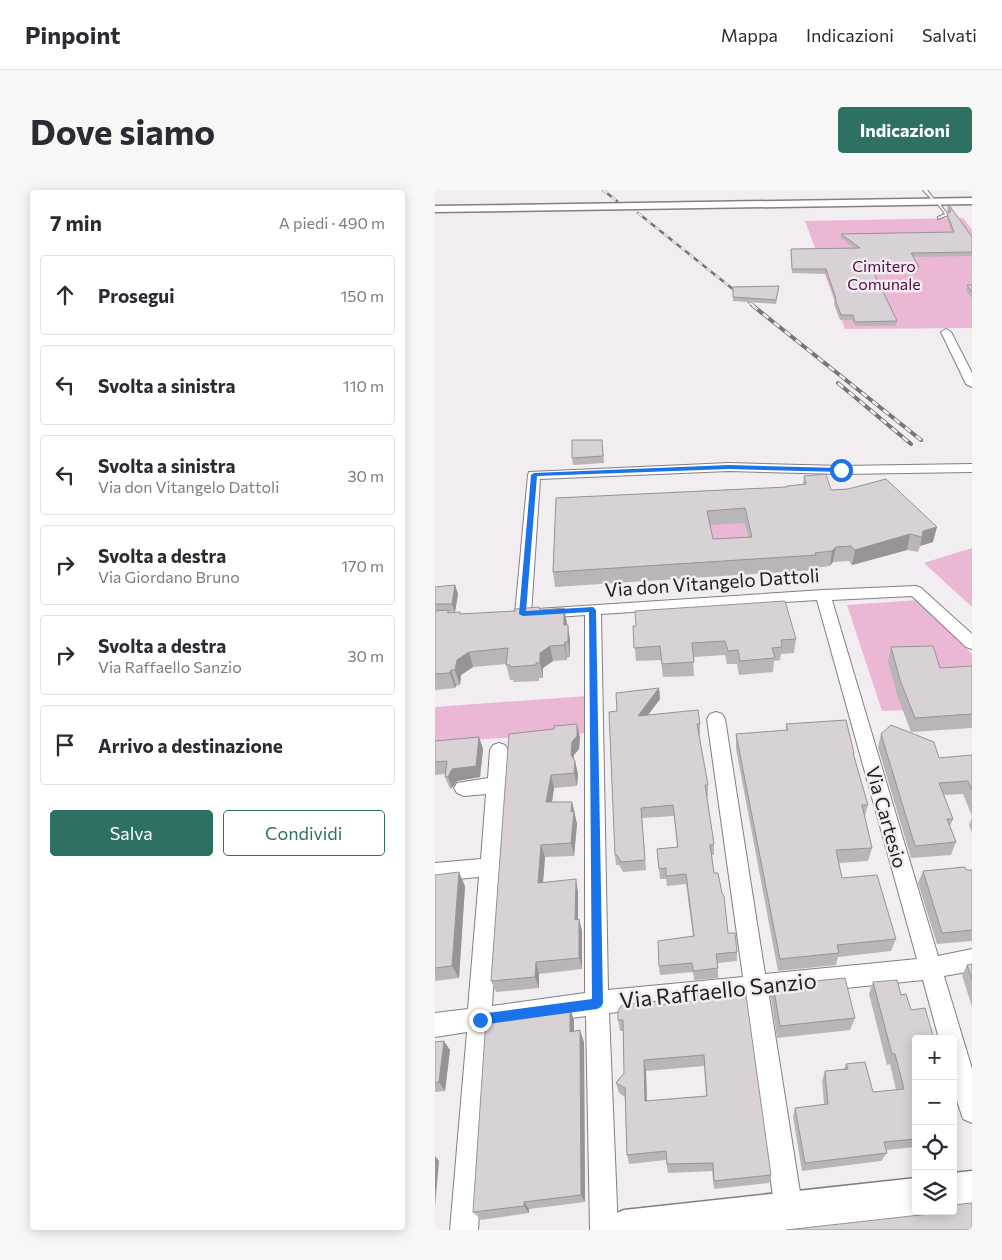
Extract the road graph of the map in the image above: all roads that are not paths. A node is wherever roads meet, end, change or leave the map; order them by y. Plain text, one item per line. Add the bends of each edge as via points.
1 (925, 190) edge
2 (938, 203) junction
3 (972, 203) edge
4 (435, 210) edge
5 (939, 218) dead end
6 (946, 332) dead end
7 (972, 384) edge
8 (972, 468) edge
9 (823, 595) junction
10 (593, 610) junction
11 (523, 614) junction
12 (503, 615) edge
13 (972, 643) edge
14 (716, 719) dead end
15 (499, 750) dead end
16 (495, 786) junction
17 (464, 788) dead end
18 (490, 867) junction
19 (435, 872) edge
20 (972, 960) edge
21 (931, 968) junction
22 (756, 986) junction
23 (597, 1003) junction
24 (480, 1020) junction
25 (435, 1024) edge
26 (950, 1035) edge
27 (957, 1059) edge
28 (972, 1110) edge
29 (972, 1190) edge
30 (957, 1192) edge
31 (912, 1197) edge
32 (789, 1211) junction
33 (673, 1227) edge
34 (464, 1230) edge
35 (604, 1230) edge
36 (624, 1230) edge

1 - 2 lane
2 - 3 main road
2 - 4 main road
2 - 5 lane via 947,214
6 - 7 street
8 - 11 street via 841,470 729,467 534,475
9 - 10 street, Via don Vitangelo Dattoli
9 - 13 street, Via don Vitangelo Dattoli via 916,591
9 - 21 street, Via Cartesio
10 - 11 street, Via don Vitangelo Dattoli
10 - 23 street
11 - 12 street, Via don Vitangelo Dattoli
14 - 22 street
15 - 16 street
16 - 17 street
16 - 18 street
18 - 19 street
18 - 24 street
20 - 21 street, Via Raffaello Sanzio
21 - 22 street, Via Raffaello Sanzio
21 - 26 street, Via Cartesio
22 - 23 street, Via Raffaello Sanzio
22 - 32 street
23 - 24 street, Via Raffaello Sanzio
23 - 35 street
24 - 25 street, Via Raffaello Sanzio
24 - 34 street
27 - 28 street
29 - 30 main road
31 - 32 main road
32 - 33 main road
33 - 36 main road

